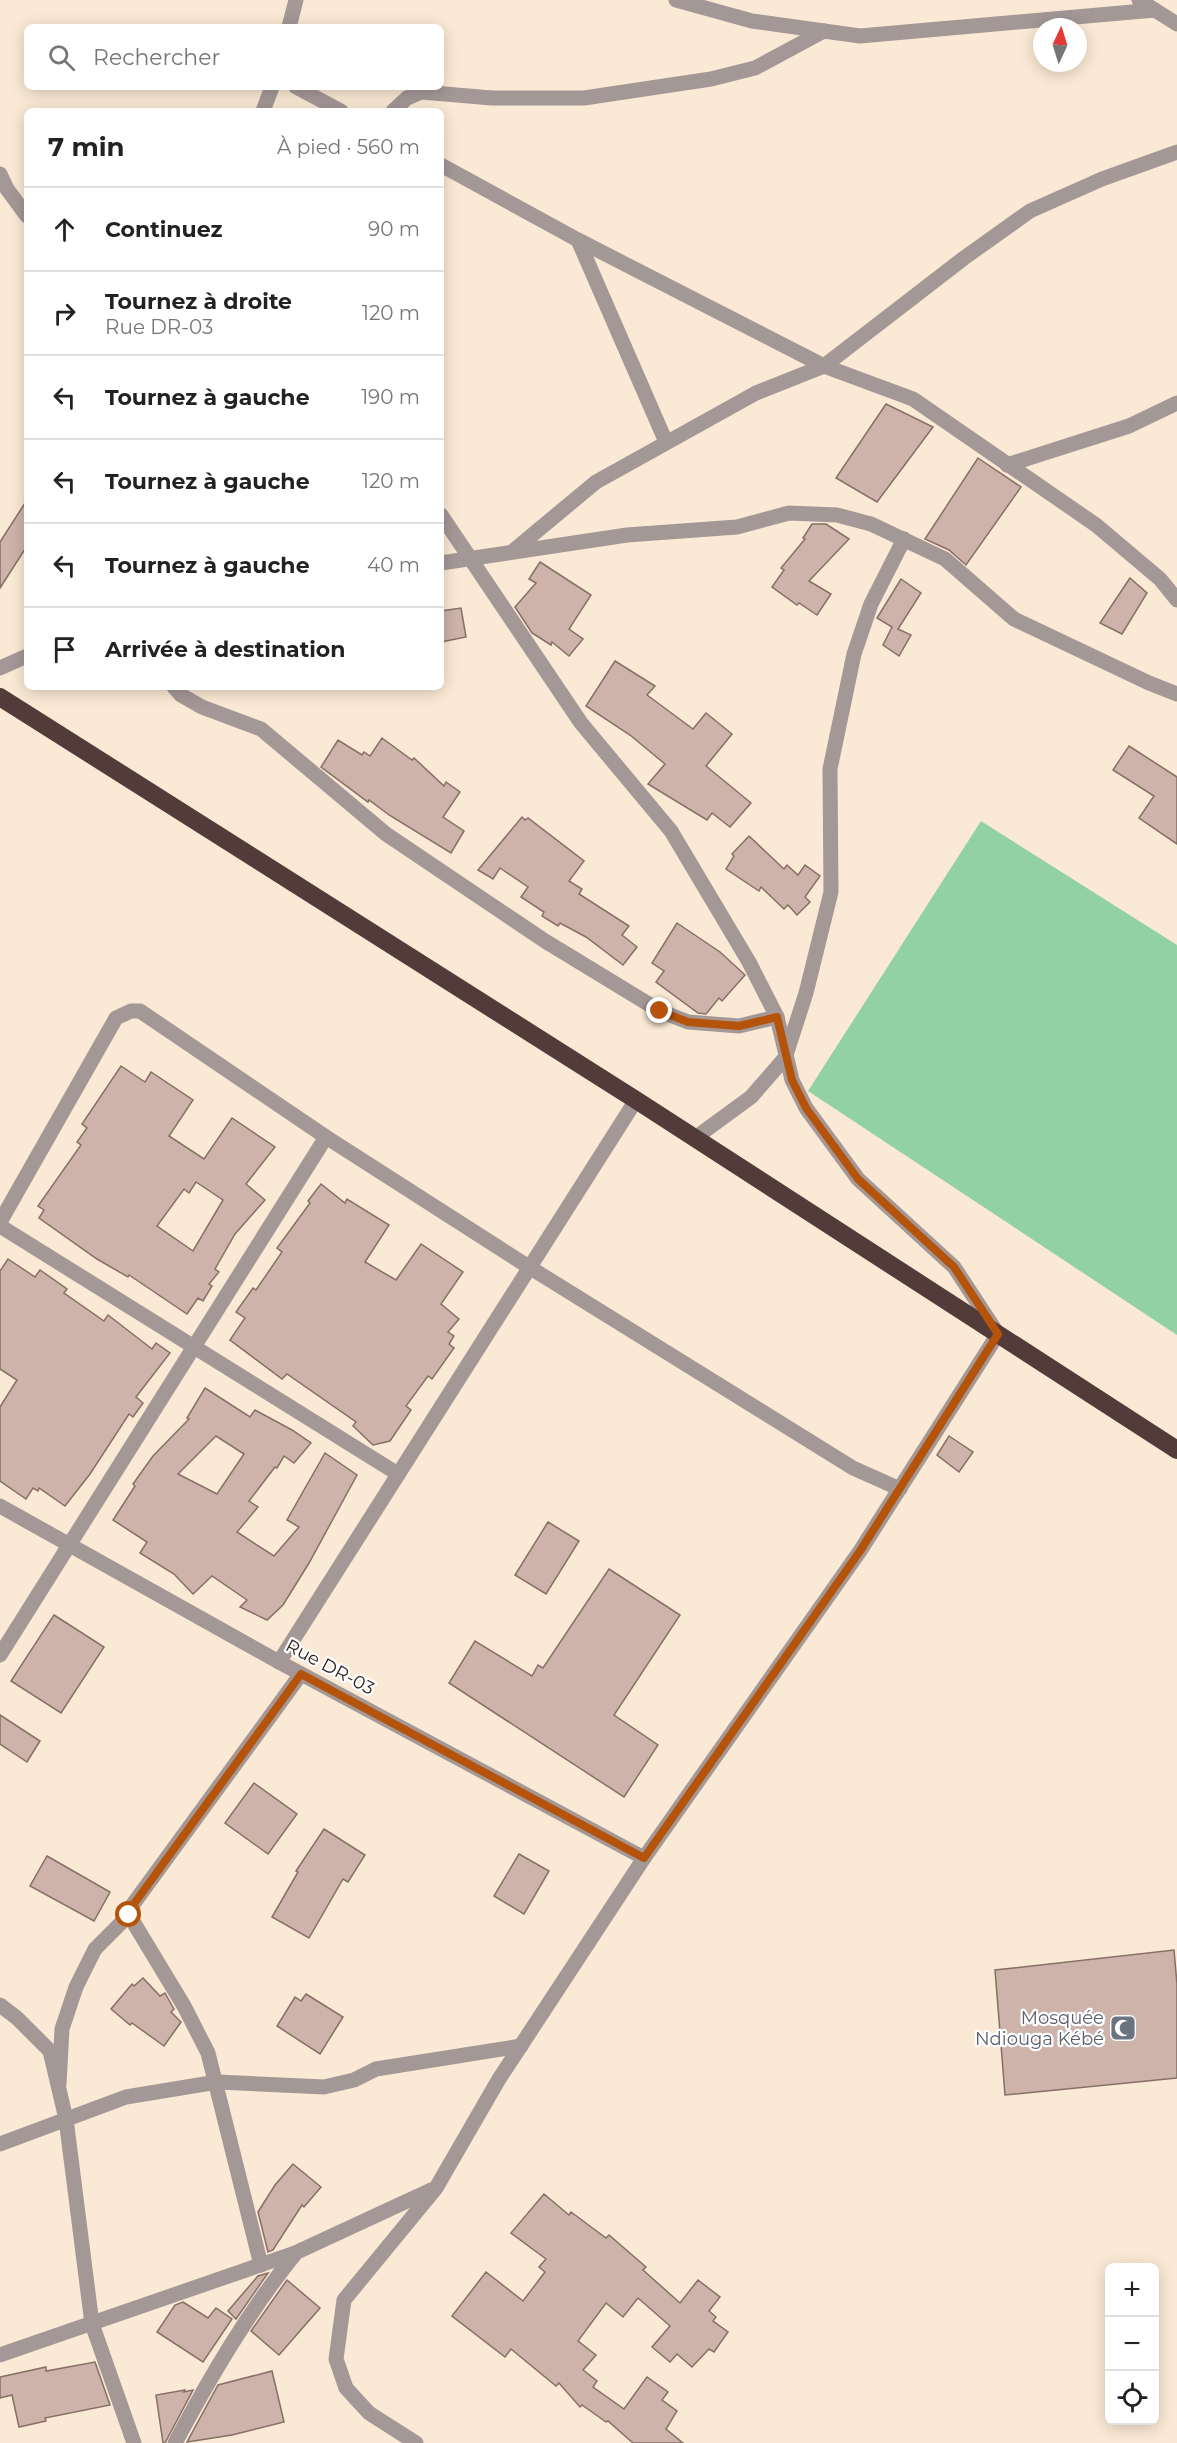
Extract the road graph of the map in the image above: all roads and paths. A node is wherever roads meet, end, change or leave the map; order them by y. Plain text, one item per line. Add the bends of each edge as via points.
1 (296, 0) edge
2 (675, 0) edge
3 (1139, 0) edge
4 (1155, 10) junction
5 (290, 24) edge
6 (1177, 24) edge
7 (824, 31) junction
8 (271, 90) edge
9 (302, 90) edge
10 (264, 108) edge
11 (335, 108) edge
12 (396, 108) edge
13 (1177, 152) edge
14 (444, 167) edge
15 (0, 174) edge
16 (24, 212) edge
17 (578, 240) junction
18 (824, 366) junction
19 (1177, 403) edge
20 (666, 442) junction
21 (1007, 465) junction
22 (444, 519) edge
23 (904, 539) junction
24 (513, 551) junction
25 (471, 558) junction
26 (444, 562) edge
27 (1177, 600) edge
28 (24, 657) edge
29 (0, 668) edge
30 (177, 690) edge
31 (1177, 694) edge
32 (0, 697) edge
33 (777, 1017) junction
34 (785, 1058) junction
35 (636, 1100) junction
36 (326, 1137) junction
37 (694, 1138) junction
38 (0, 1224) edge
39 (529, 1268) junction
40 (998, 1334) junction
41 (194, 1347) junction
42 (1177, 1450) edge
43 (398, 1474) junction
44 (900, 1489) junction
45 (0, 1506) edge
46 (70, 1545) junction
47 (0, 1655) edge
48 (279, 1662) junction
49 (301, 1674) junction
50 (644, 1858) junction
51 (129, 1915) junction
52 (0, 2005) edge
53 (521, 2046) junction
54 (217, 2082) junction
55 (59, 2084) junction
56 (66, 2119) junction
57 (0, 2144) edge
58 (436, 2188) junction
59 (295, 2253) junction
60 (261, 2265) junction
61 (92, 2324) junction
62 (0, 2355) edge
63 (409, 2441) edge
64 (134, 2443) edge
65 (175, 2443) edge

1 - 5 street
2 - 7 street via 752,21
3 - 4 street
4 - 6 street
4 - 7 street via 860,36
7 - 12 street via 755,68 711,79 584,98 492,98 421,92
8 - 10 street
9 - 11 street
13 - 18 street via 1030,211
14 - 17 street
15 - 16 street
17 - 18 street
17 - 20 street
18 - 20 street via 756,393
18 - 21 street via 913,399
19 - 21 street via 1129,426
20 - 24 street via 596,482
21 - 27 street via 1096,525 1160,579
22 - 25 street
23 - 24 street via 872,524 837,515 789,513 737,527 627,534
23 - 31 street via 945,559 1014,619
23 - 34 street via 871,604 854,654 830,769 831,892
24 - 25 street
25 - 26 street
25 - 33 street via 581,723 670,831 750,962
28 - 29 street
30 - 33 street via 202,707 261,729 386,834 545,941 660,1011 688,1022 739,1026
32 - 35 highway
33 - 34 street
34 - 37 street via 751,1097
34 - 40 street via 806,1108 858,1179 954,1267
35 - 37 highway
35 - 39 street
36 - 38 street via 140,1011 130,1011 116,1018
36 - 39 street
36 - 41 street
37 - 40 highway
38 - 41 street
39 - 43 street
39 - 44 street via 853,1468
40 - 42 highway
40 - 44 street
41 - 43 street
41 - 46 street
43 - 48 street
44 - 50 street
45 - 46 street, Rue DR-03
46 - 47 street
46 - 48 street, Rue DR-03
48 - 49 street, Rue DR-03
49 - 50 street, Rue DR-03
49 - 51 street
50 - 53 street
51 - 54 street via 184,2006 208,2053
51 - 55 street via 95,1949 76,1987 62,2029
52 - 55 street via 50,2051
53 - 54 street via 376,2069 354,2080 324,2087
53 - 58 street
54 - 56 street via 126,2097
54 - 60 street
55 - 56 street
56 - 57 street
56 - 61 street
58 - 59 street
58 - 63 street via 344,2300 336,2359 346,2388 369,2413
59 - 60 street
59 - 65 street via 263,2293
60 - 61 street
61 - 62 street
61 - 64 street

